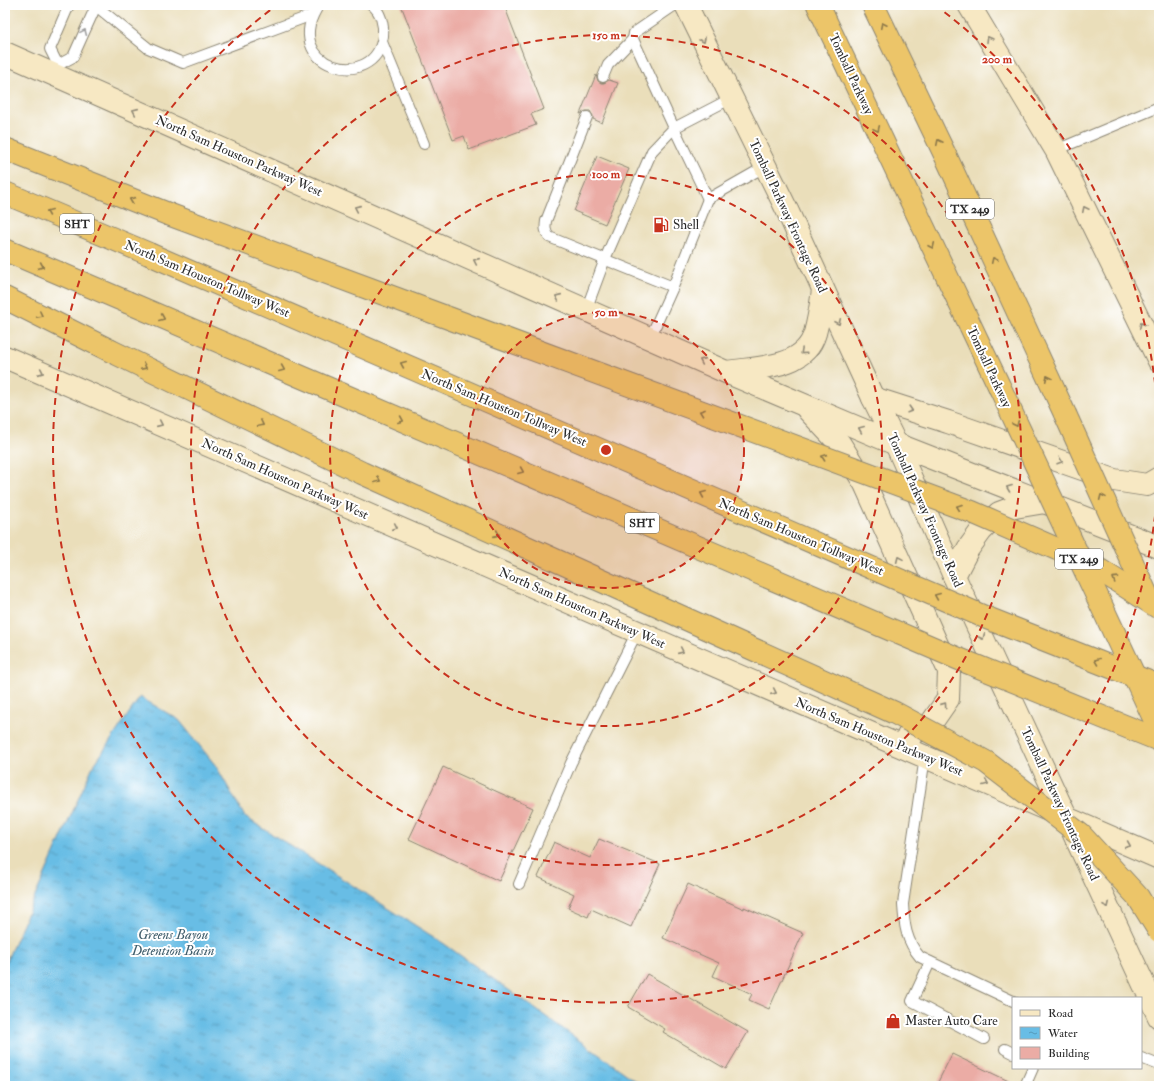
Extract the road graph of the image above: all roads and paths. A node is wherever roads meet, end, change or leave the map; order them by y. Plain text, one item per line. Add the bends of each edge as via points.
1 (69, 5) edge
2 (96, 5) edge
3 (319, 5) edge
4 (372, 5) edge
5 (675, 5) edge
6 (686, 5) edge
7 (818, 5) edge
8 (873, 5) edge
9 (969, 5) edge
10 (312, 15) junction
11 (633, 39) junction
12 (382, 42) junction
13 (5, 53) edge
14 (55, 70) junction
15 (603, 77) dead end
16 (732, 98) junction
17 (1159, 107) edge
18 (587, 117) dead end
19 (674, 128) junction
20 (424, 144) dead end
21 (5, 150) edge
22 (1056, 150) junction
23 (766, 166) junction
24 (5, 193) edge
25 (708, 198) junction
26 (5, 250) edge
27 (605, 259) junction
28 (673, 287) junction
29 (823, 290) junction
30 (5, 298) edge
31 (586, 310) junction
32 (650, 338) junction
33 (5, 357) edge
34 (1159, 360) edge
35 (726, 372) junction
36 (873, 398) junction
37 (800, 403) junction
38 (896, 444) junction
39 (1159, 478) edge
40 (1045, 502) junction
41 (1159, 547) edge
42 (954, 576) junction
43 (1159, 608) edge
44 (1159, 622) edge
45 (637, 632) junction
46 (1159, 686) edge
47 (1159, 729) edge
48 (877, 736) junction
49 (1159, 740) edge
50 (925, 757) junction
51 (1066, 819) junction
52 (1159, 858) edge
53 (519, 884) dead end
54 (1159, 931) edge
55 (930, 962) junction
56 (1012, 1001) edge
57 (1159, 1017) edge
58 (984, 1039) dead end
59 (1142, 1058) edge
60 (1159, 1065) edge
61 (1033, 1069) edge
62 (1025, 1086) edge

1 - 14 lane via 50,49
2 - 10 lane via 148,48 183,63
14 -> 2 lane via 73,58
3 - 10 lane
4 - 12 lane via 381,18 384,30
5 - 11 lane via 634,33
6 -> 16 main road, Tomball Parkway Frontage Road
7 -> 47 highway, Tomball Parkway / TX 249, bridge
44 -> 8 highway, TX 249, bridge via 1065,414
22 -> 9 main road
10 - 12 lane via 309,27 314,51 322,60 333,66 345,69 368,62
11 - 15 lane via 608,65
11 - 19 lane
12 - 20 lane
13 - 14 main road, North Sam Houston Parkway West
31 -> 14 main road, North Sam Houston Parkway West
16 - 19 lane
16 - 23 main road, Tomball Parkway Frontage Road
17 - 22 lane
18 - 27 lane via 545,228 549,237
19 - 25 lane
19 - 27 lane via 652,151
43 -> 21 highway, bridge via 1089,562 972,512 168,214
34 -> 22 main road
23 - 25 lane
23 - 29 main road, Tomball Parkway Frontage Road
46 -> 24 highway, North Sam Houston Tollway West / SHT, bridge via 987,618
25 - 28 lane
26 -> 49 highway, SHT, bridge via 959,659
27 - 28 lane
27 - 31 lane
28 - 32 lane
29 -> 35 main road via 815,334 808,349 796,358 774,365
29 -> 36 main road, Tomball Parkway Frontage Road
30 -> 54 highway, bridge via 362,473 895,713 986,762 1081,835 1138,897
31 - 32 main road, North Sam Houston Parkway West
35 -> 32 main road, North Sam Houston Parkway West
33 -> 45 main road, North Sam Houston Parkway West
35 - 37 main road, North Sam Houston Parkway West
36 - 38 main road, Tomball Parkway Frontage Road
36 -> 39 main road via 1114,480 1147,485
38 -> 37 main road, North Sam Houston Parkway West
48 -> 37 main road via 907,737 930,725 948,699 949,672 865,484 840,444
40 -> 38 main road, North Sam Houston Parkway West
38 - 42 main road, Tomball Parkway Frontage Road
40 - 41 main road, North Sam Houston Parkway West
40 - 42 main road via 999,513 968,548
42 -> 51 main road, Tomball Parkway Frontage Road
45 -> 48 main road, North Sam Houston Parkway West
45 - 53 lane via 571,763
48 - 50 main road, North Sam Houston Parkway West
50 -> 51 main road, North Sam Houston Parkway West
50 - 55 lane via 903,904 904,925 913,949 920,957
51 -> 52 main road, North Sam Houston Parkway West
51 -> 57 main road, Tomball Parkway Frontage Road
55 - 56 lane
55 - 58 lane via 912,1001
59 - 60 lane
61 - 62 lane

